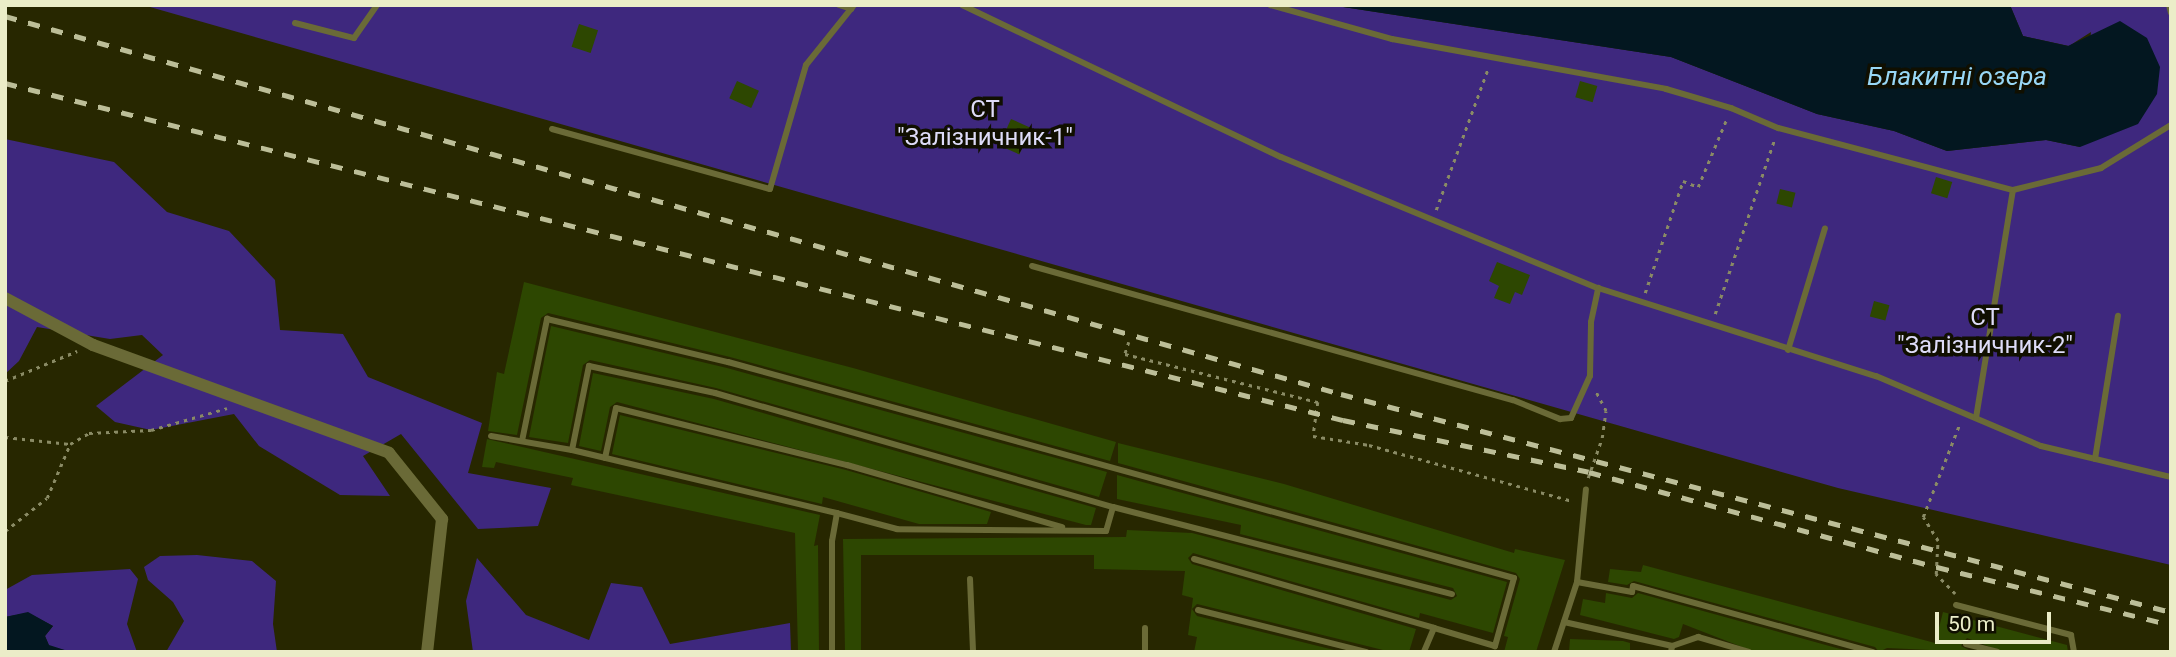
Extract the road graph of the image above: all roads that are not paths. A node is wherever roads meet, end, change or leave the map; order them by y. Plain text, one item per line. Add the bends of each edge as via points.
1 (377, 5) edge
2 (839, 5) edge
3 (961, 5) edge
4 (1270, 5) edge
5 (2169, 5) edge
6 (853, 7) edge
7 (2171, 13) edge
8 (295, 23) dead end
9 (2171, 125) edge
10 (552, 129) dead end
11 (2013, 190) junction
12 (1825, 228) dead end
13 (1032, 266) dead end
14 (1598, 288) junction
15 (5, 298) edge
16 (2118, 316) dead end
17 (1788, 350) junction
18 (1976, 418) junction
19 (491, 436) dead end
20 (522, 441) junction
21 (572, 450) junction
22 (605, 458) junction
23 (2095, 459) junction
24 (2171, 477) edge
25 (1586, 489) dead end
26 (1113, 507) junction
27 (837, 513) junction
28 (1072, 530) junction
29 (1194, 559) dead end
30 (970, 579) dead end
31 (1577, 582) junction
32 (1452, 594) dead end
33 (1956, 605) road end
34 (1198, 610) dead end
35 (1564, 622) junction
36 (1144, 628) dead end
37 (1434, 628) junction
38 (1966, 644) dead end
39 (1671, 649) edge
40 (427, 652) edge
41 (832, 652) edge
42 (973, 652) edge
43 (1145, 652) edge
44 (1367, 652) edge
45 (1424, 652) edge
46 (1554, 652) edge
47 (1749, 652) edge
48 (1873, 652) edge
49 (1997, 652) edge
50 (2074, 652) edge

1 - 8 lane via 354,38
2 - 6 lane
3 - 14 lane via 1281,157
4 - 11 lane via 1392,39 1666,89 1778,128
5 - 7 lane
6 - 10 lane via 806,65 770,189
9 - 11 lane via 2101,168
11 - 18 lane
12 - 17 lane
13 - 14 lane via 1513,400 1560,419 1571,418 1590,376 1591,322
14 - 17 lane
15 - 40 street via 93,345 390,453 442,519
16 - 23 lane
17 - 18 lane via 1876,376
18 - 23 lane via 2041,446
19 - 20 lane
20 - 21 lane
20 - 37 lane via 547,319 728,362 1514,578 1495,646
21 - 22 lane
21 - 26 lane via 589,366 715,393
22 - 27 lane
22 - 28 lane via 616,408 847,465
23 - 24 lane
25 - 31 lane
26 - 28 lane via 1106,531
26 - 32 lane
27 - 28 lane via 897,529
27 - 41 lane via 832,541
29 - 37 lane
30 - 42 lane
31 - 35 lane
31 - 48 lane via 1632,592 1633,586
33 - 50 lane via 2071,635
34 - 44 lane
35 - 39 lane
35 - 46 lane
36 - 43 lane
37 - 45 lane
38 - 49 lane
39 - 47 lane via 1698,637

